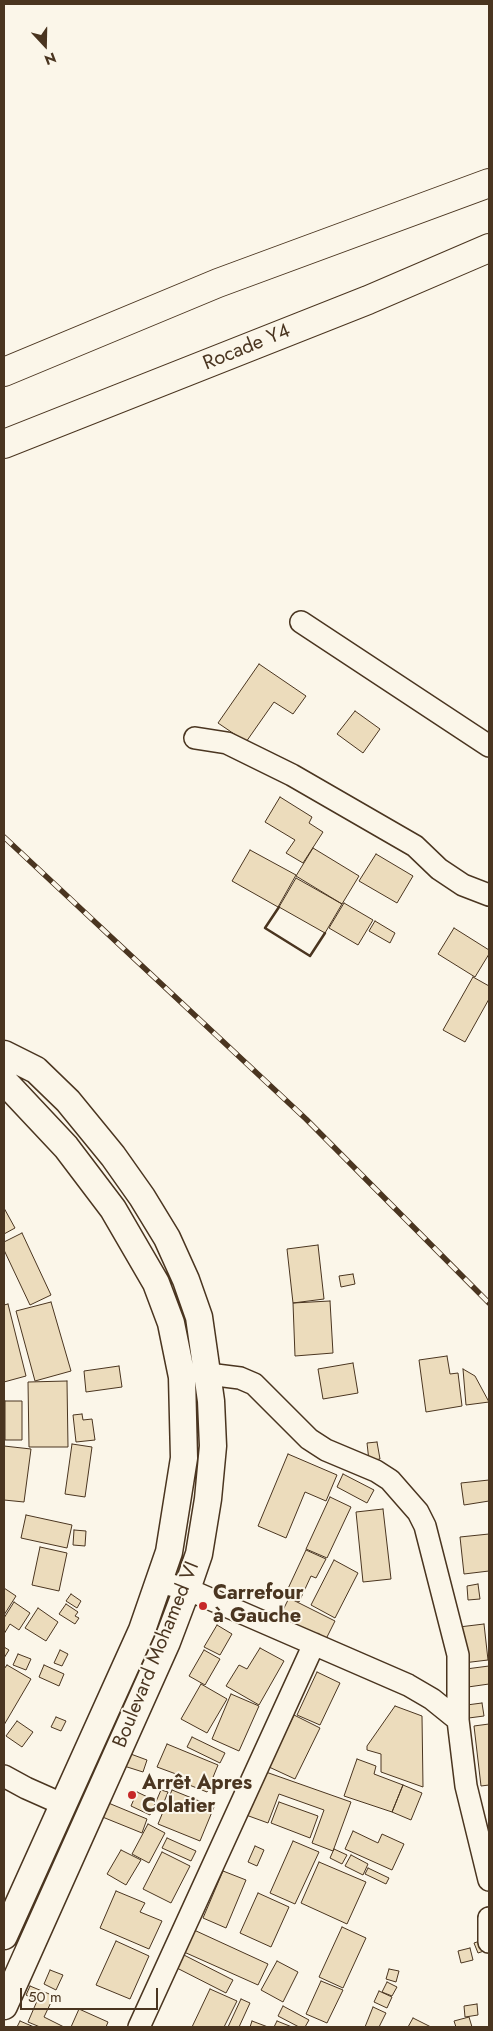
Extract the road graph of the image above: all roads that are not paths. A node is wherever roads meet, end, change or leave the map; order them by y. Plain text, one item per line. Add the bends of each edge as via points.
1 (489, 183) edge
2 (489, 248) edge
3 (4, 372) edge
4 (4, 444) edge
5 (301, 622) dead end
6 (195, 738) dead end
7 (489, 746) edge
8 (489, 895) edge
9 (4, 1054) edge
10 (4, 1081) edge
11 (208, 1374) junction
12 (159, 1582) junction
13 (187, 1589) junction
14 (314, 1644) junction
15 (458, 1720) junction
16 (4, 1776) edge
17 (62, 1804) junction
18 (489, 1880) edge
19 (489, 1918) edge
20 (4, 1936) edge
21 (489, 1942) edge
22 (4, 2006) edge
23 (139, 2027) edge

1 - 3 highway via 218,283
2 - 4 highway, Rocade Y4 via 368,300
5 - 7 street
6 - 8 street via 227,744 292,775 416,846 439,869 463,885
9 - 11 main road, Boulevard Mohamed VI via 36,1070 68,1101 142,1197 167,1238 186,1280 199,1317
10 - 12 main road, Boulevard Mohamed VI via 66,1147 113,1209 156,1283 171,1324 182,1377 184,1458 169,1552
11 - 13 main road, Boulevard Mohamed VI via 213,1446 199,1554
11 - 15 street via 240,1378 254,1384 309,1439 390,1480 418,1512 425,1526 458,1655
12 - 13 street
12 - 17 main road, Boulevard Mohamed VI via 142,1630
13 - 14 street
13 - 22 main road, Boulevard Mohamed VI via 167,1642
14 - 15 street via 408,1685
14 - 23 street
15 - 18 street via 466,1786
16 - 17 street
17 - 20 main road, Boulevard Mohamed VI
19 - 21 street

